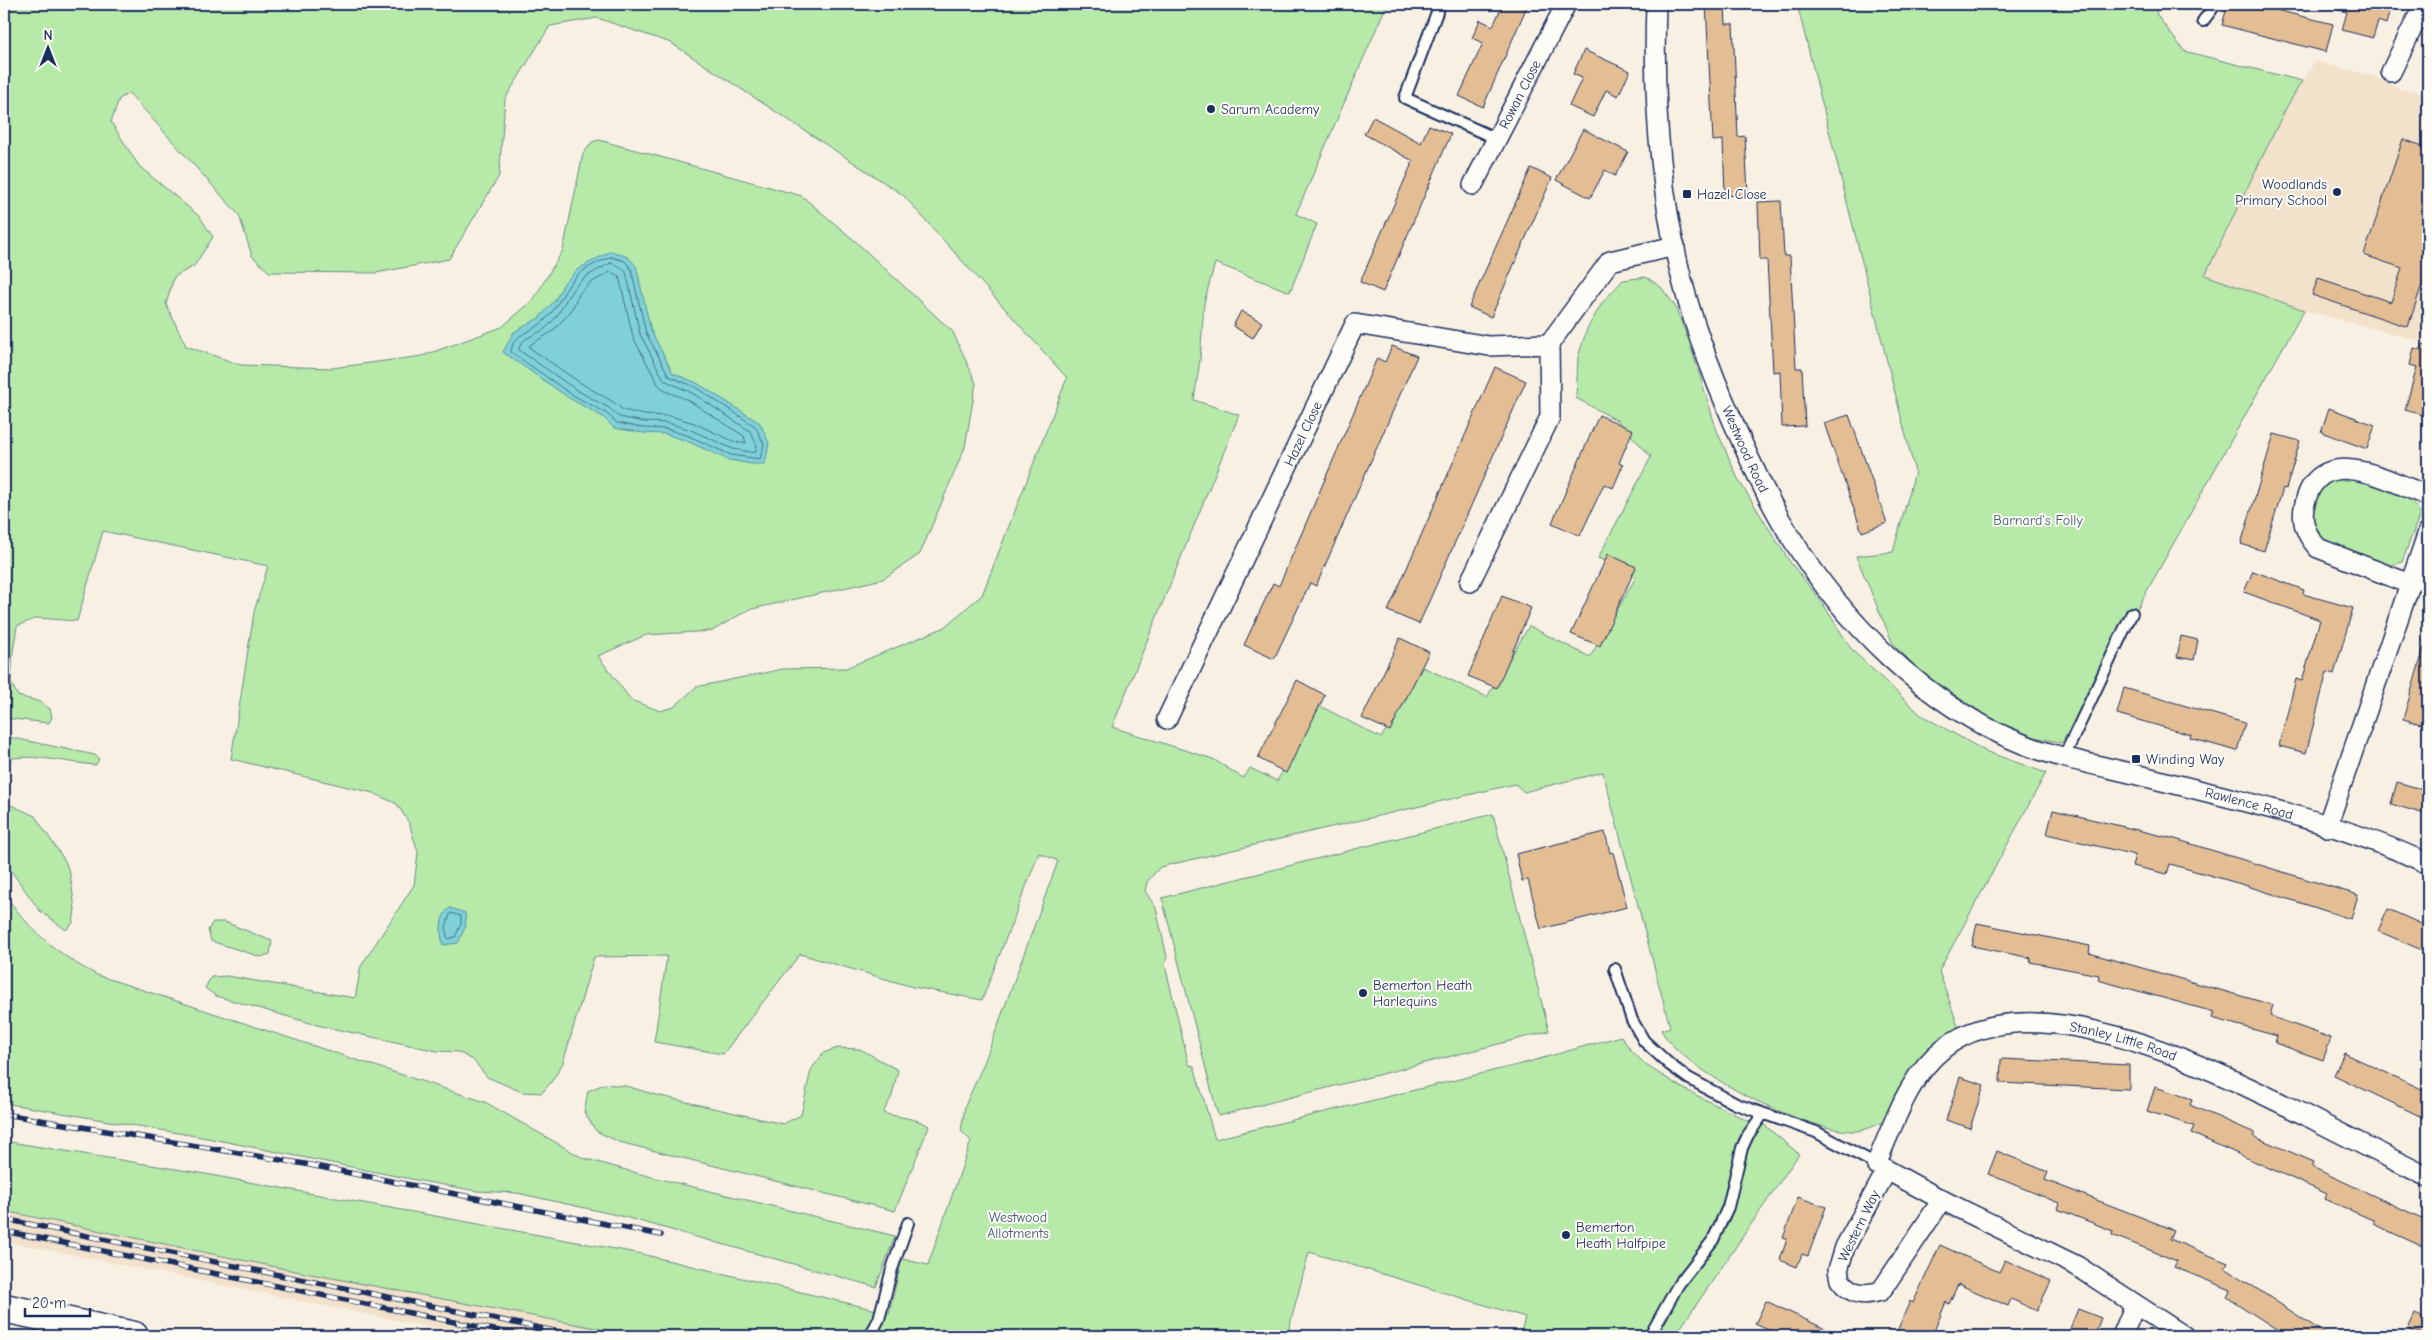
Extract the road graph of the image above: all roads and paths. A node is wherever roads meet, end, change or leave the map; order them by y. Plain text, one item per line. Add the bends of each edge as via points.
1 (1440, 4) edge
2 (1566, 4) edge
3 (1656, 4) edge
4 (2216, 4) edge
5 (2424, 4) edge
6 (2203, 21) dead end
7 (2391, 72) dead end
8 (1497, 139) junction
9 (1473, 185) dead end
10 (1675, 246) junction
11 (1549, 344) junction
12 (2428, 496) edge
13 (2427, 539) edge
14 (1470, 582) dead end
15 (2410, 584) junction
16 (2132, 613) dead end
17 (1167, 719) dead end
18 (2064, 757) junction
19 (2327, 827) junction
20 (2428, 864) edge
21 (1615, 969) dead end
22 (1764, 1114) junction
23 (1882, 1167) junction
24 (2428, 1177) edge
25 (1942, 1200) junction
26 (908, 1222) dead end
27 (2135, 1305) junction
28 (4, 1308) edge
29 (134, 1336) edge
30 (870, 1336) edge
31 (1650, 1336) edge
32 (2122, 1336) edge
33 (2184, 1336) edge

1 - 8 lane via 1405,98
2 - 8 street, Rowan Close
3 - 10 street, Westwood Road via 1656,90
4 - 6 lane
5 - 7 street
8 - 9 street, Rowan Close
10 - 11 street via 1610,261
10 - 18 street, Westwood Road via 1697,330 1748,455 1789,534 1836,600 1883,651 1955,708 1990,730
11 - 14 street via 1550,417
11 - 17 street, Hazel Close via 1489,346 1355,324
12 - 15 street via 2355,469 2339,468 2324,474 2312,486 2305,503 2303,520 2307,536 2318,548
13 - 15 street
15 - 19 street
16 - 18 lane
18 - 19 street, Rawlence Road via 2230,798
19 - 20 street, Rawlence Road via 2382,844
21 - 22 lane via 1632,1020 1656,1055 1710,1091
22 - 23 lane via 1816,1132
22 - 31 lane via 1742,1148 1728,1206 1713,1240 1678,1286
23 - 24 street, Stanley Little Road via 1912,1085 1930,1059 1945,1047 1978,1031 2036,1024 2136,1041 2183,1057
23 - 25 street
23 - 25 street, Western Way via 1840,1260 1840,1280 1852,1291 1871,1294 1881,1290
25 - 27 street via 2077,1266
26 - 30 lane via 879,1319
27 - 32 street
27 - 33 street
28 - 29 highway

